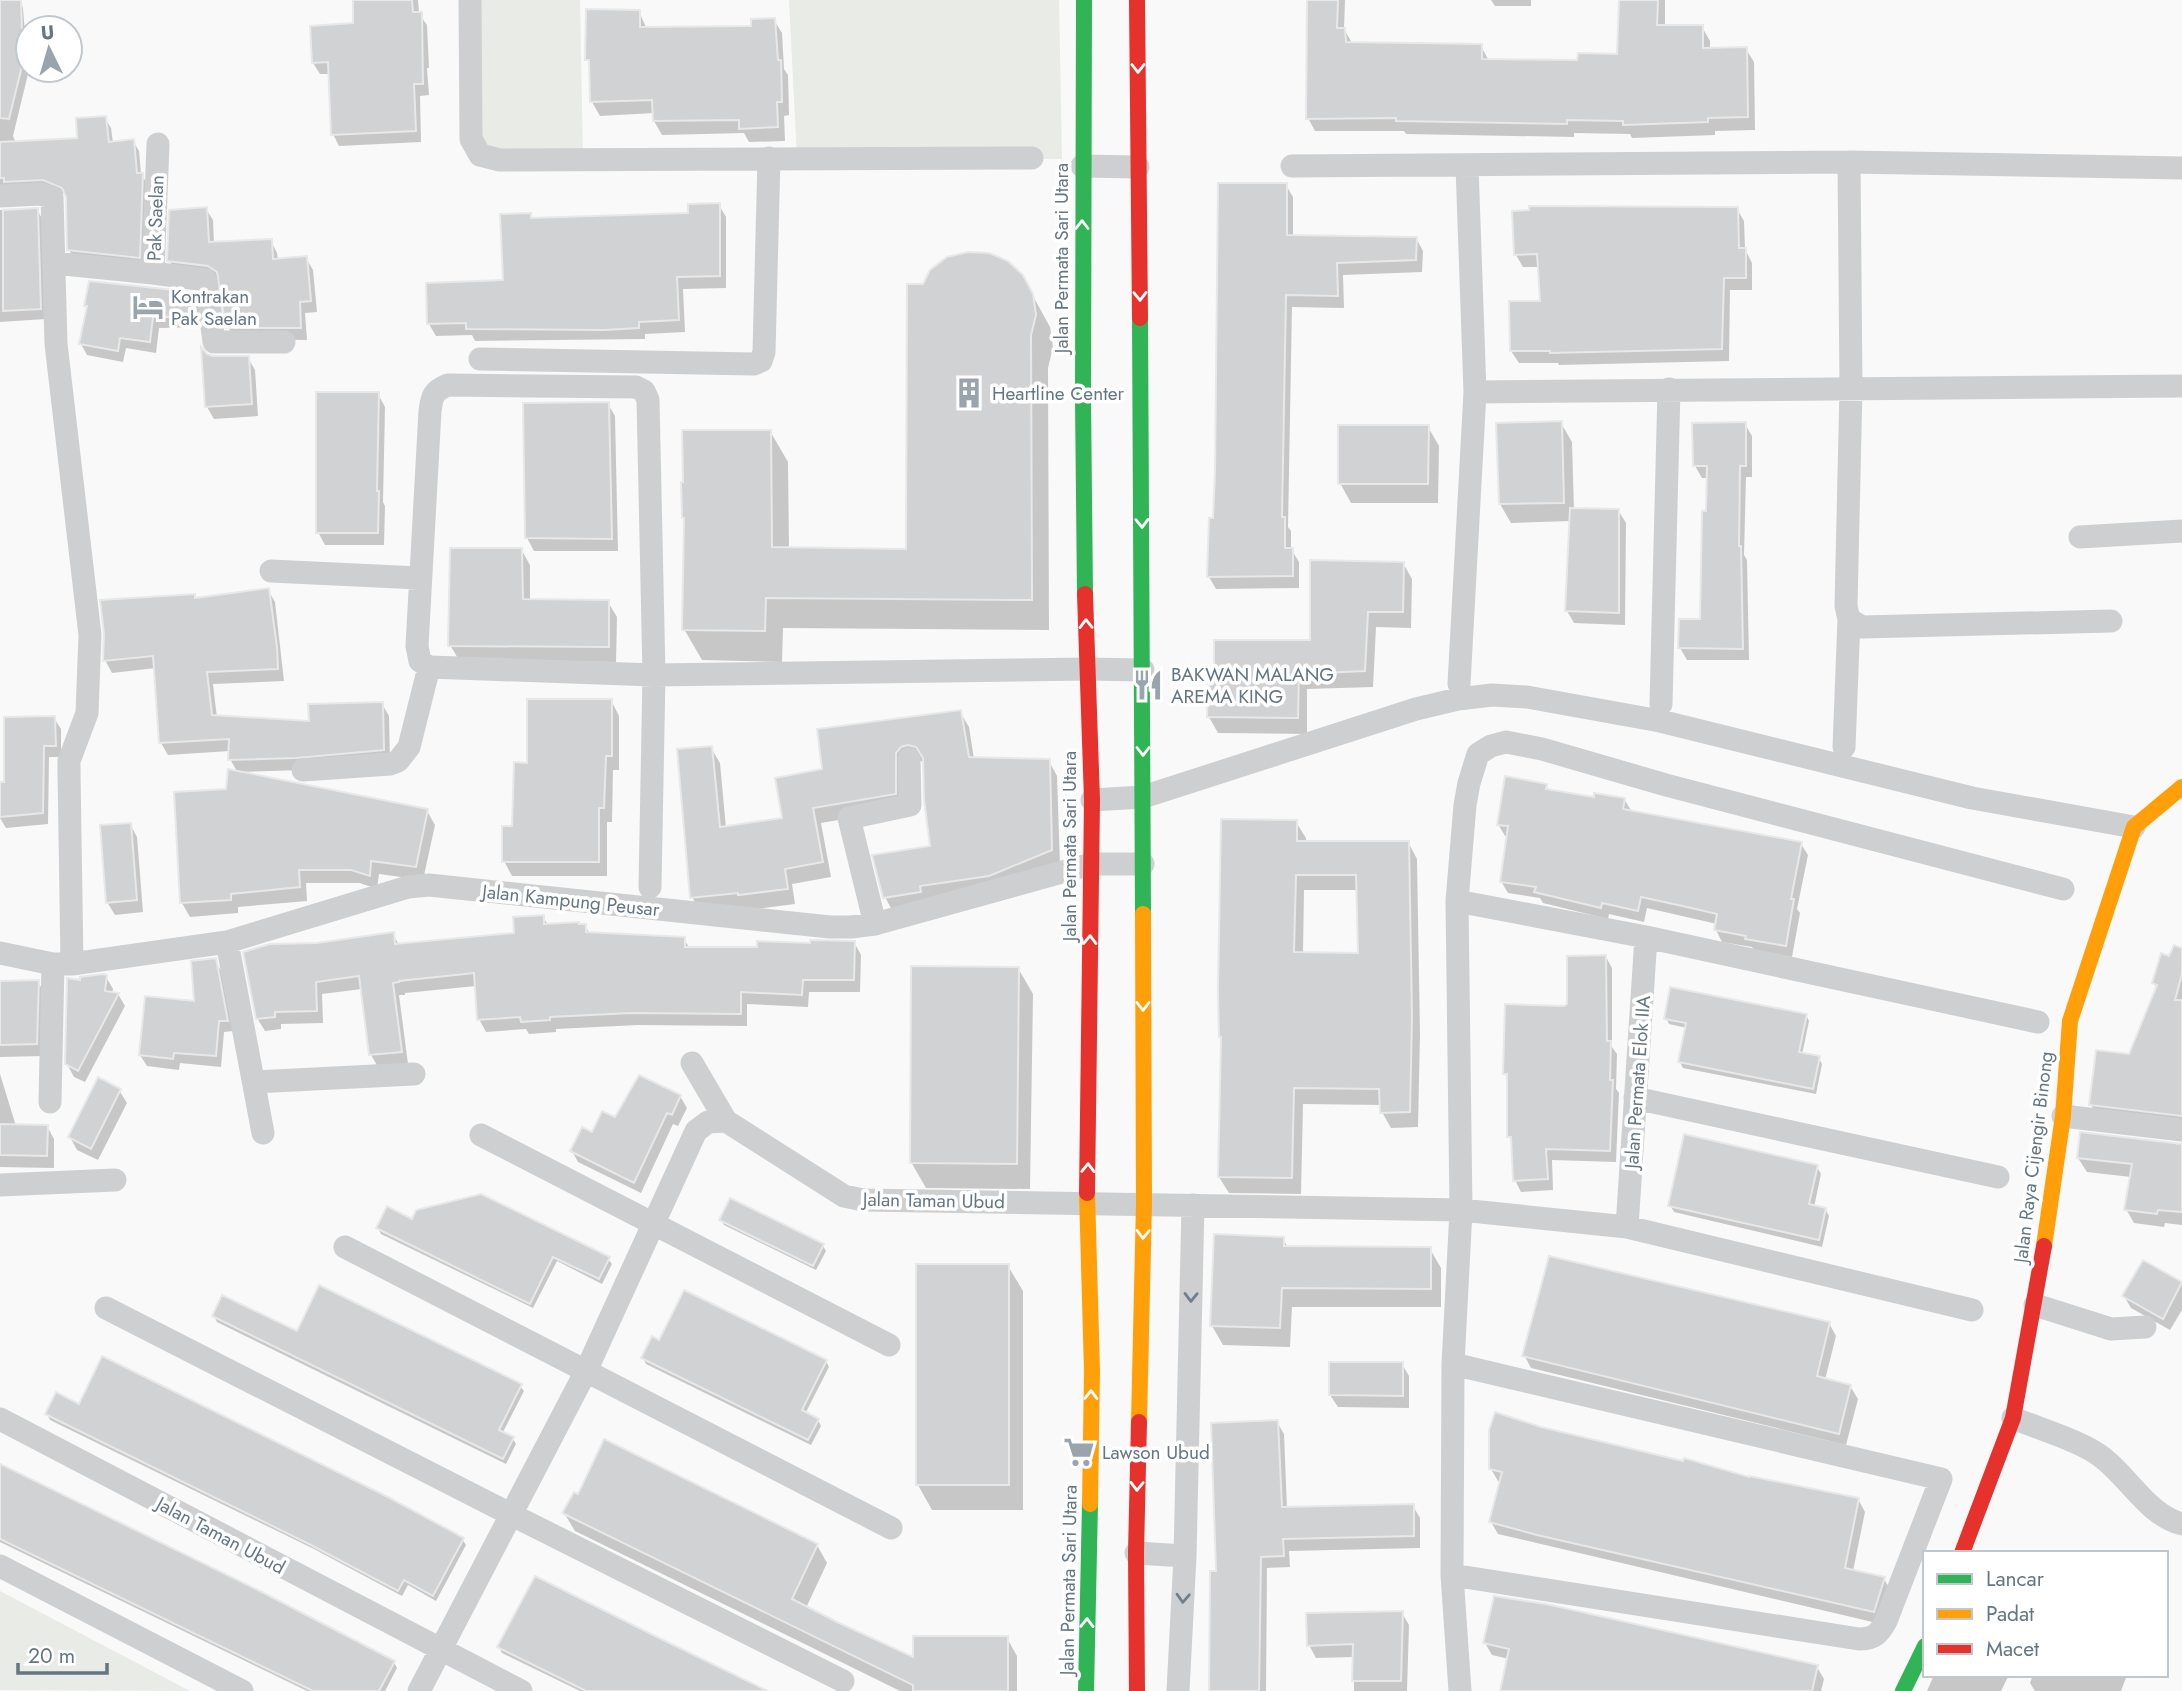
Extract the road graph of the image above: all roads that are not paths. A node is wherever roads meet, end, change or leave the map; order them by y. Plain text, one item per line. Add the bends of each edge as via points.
1 (470, 0) edge
2 (1084, 0) edge
3 (1138, 0) edge
4 (158, 144) dead end
5 (769, 158) junction
6 (1032, 158) dead end
7 (1849, 162) junction
8 (1082, 166) junction
9 (1292, 166) dead end
10 (1467, 166) junction
11 (1138, 167) junction
12 (2182, 168) edge
13 (0, 195) edge
14 (54, 263) junction
15 (153, 273) junction
16 (284, 342) dead end
17 (480, 359) dead end
18 (2182, 386) edge
19 (1851, 388) junction
20 (1670, 389) junction
21 (1475, 393) junction
22 (2182, 531) edge
23 (2080, 537) dead end
24 (271, 571) dead end
25 (419, 578) junction
26 (1849, 620) junction
27 (2112, 621) dead end
28 (429, 667) junction
29 (1086, 669) junction
30 (1143, 670) junction
31 (654, 675) junction
32 (1459, 684) dead end
33 (1661, 704) dead end
34 (1844, 747) dead end
35 (909, 759) dead end
36 (303, 770) dead end
37 (2182, 787) edge
38 (1143, 796) junction
39 (1092, 800) junction
40 (2134, 827) junction
41 (1091, 863) junction
42 (1143, 864) junction
43 (650, 887) dead end
44 (2063, 889) dead end
45 (1457, 901) junction
46 (875, 924) junction
47 (1646, 937) junction
48 (227, 942) junction
49 (0, 953) edge
50 (62, 964) junction
51 (2038, 1022) dead end
52 (692, 1063) dead end
53 (414, 1074) dead end
54 (254, 1082) junction
55 (1636, 1098) junction
56 (50, 1102) dead end
57 (2063, 1115) junction
58 (726, 1121) junction
59 (2182, 1130) edge
60 (263, 1133) dead end
61 (481, 1135) dead end
62 (1998, 1177) dead end
63 (116, 1180) dead end
64 (0, 1185) edge
65 (1087, 1203) junction
66 (1144, 1203) junction
67 (1193, 1205) junction
68 (1461, 1210) junction
69 (653, 1223) junction
70 (1627, 1227) junction
71 (345, 1247) dead end
72 (2035, 1305) junction
73 (106, 1308) dead end
74 (1972, 1310) dead end
75 (2145, 1326) dead end
76 (889, 1345) dead end
77 (1453, 1364) junction
78 (586, 1371) junction
79 (2013, 1418) junction
80 (0, 1419) edge
81 (512, 1516) junction
82 (2182, 1524) edge
83 (891, 1528) dead end
84 (1963, 1551) edge
85 (1136, 1553) junction
86 (1185, 1556) junction
87 (0, 1566) edge
88 (1452, 1575) junction
89 (1923, 1650) edge
90 (442, 1651) junction
91 (843, 1681) dead end
92 (242, 1691) edge
93 (419, 1691) edge
94 (521, 1691) edge
95 (1086, 1691) edge
96 (1137, 1691) edge
97 (1178, 1691) edge
98 (1460, 1691) edge
99 (1903, 1691) edge

1 - 5 street via 471,139 480,155 500,160
2 - 8 street, Jalan Permata Sari Utara
3 -> 11 street
4 - 15 street, Pak Saelan
5 - 6 street
5 - 17 street via 761,361
7 - 10 street
7 - 12 street
7 - 19 street
8 - 11 street
29 -> 8 street, Jalan Permata Sari Utara
9 - 10 street
10 - 21 street
11 -> 30 street
13 - 14 street via 52,197
14 - 15 street
14 - 50 street via 56,344 90,635 87,713 69,761
15 - 16 street, Pak Saelan via 206,280 214,342
18 - 19 street
19 - 20 street
19 - 26 street
20 - 21 street
20 - 33 street
21 - 32 street
22 - 23 street
24 - 25 street
25 - 28 street via 417,646 420,661
25 - 31 street via 430,411 438,389 448,385 636,387 648,400
26 - 27 street via 1862,627
26 - 34 street
28 - 31 street
28 - 36 street via 410,747 398,761
29 - 30 street
29 - 31 street
29 - 39 street, Jalan Permata Sari Utara
30 -> 38 street
31 - 43 street
35 - 46 street via 910,805 849,818
37 - 40 street
38 - 39 street
38 - 40 street via 1416,709 1511,694 1661,721 1972,799
38 - 42 street
39 - 41 street, Jalan Permata Sari Utara
40 - 57 street, Jalan Raya Cijengir Binong via 2070,1021
41 - 42 street, Jalan Kampung Peusar
41 - 46 street, Jalan Kampung Peusar
65 -> 41 street, Jalan Permata Sari Utara
42 -> 66 street
44 - 45 street via 1506,742 1478,754 1469,782
45 - 47 street
45 - 68 street
46 - 48 street, Jalan Kampung Peusar via 830,927 429,886 408,887
47 - 51 street
47 - 55 street, Jalan Permata Elok IIA
48 - 50 street, Jalan Kampung Peusar
48 - 54 street
49 - 50 street, Jalan Kampung Peusar
50 - 56 street
52 - 58 street
53 - 54 street
54 - 60 street
55 - 62 street
55 - 70 street, Jalan Permata Elok IIA
57 - 59 street
57 - 72 street, Jalan Raya Cijengir Binong
58 - 65 street, Jalan Taman Ubud via 844,1196
58 - 69 street via 708,1122 696,1131
61 - 69 street
63 - 64 street
65 - 66 street, Jalan Taman Ubud
95 -> 65 street, Jalan Permata Sari Utara via 1092,1383
66 - 67 street, Jalan Taman Ubud
66 -> 85 street
67 - 68 street, Jalan Taman Ubud
67 -> 86 street
68 - 70 street, Jalan Taman Ubud
68 - 77 street
69 - 76 street
69 - 78 street
70 - 74 street, Jalan Taman Ubud
71 - 78 street
72 - 75 street via 2111,1329
72 - 79 street, Jalan Raya Cijengir Binong
73 - 81 street
77 - 88 street
77 - 88 street via 1941,1479 1886,1621 1869,1639
78 - 81 street
78 - 83 street
79 - 82 street via 2089,1449 2161,1515
79 - 84 street, Jalan Raya Cijengir Binong
80 - 90 street, Jalan Taman Ubud
81 - 90 street
81 - 91 street
85 - 86 street
85 - 96 street
86 -> 97 street
87 - 92 street
88 - 98 street
89 - 99 street
90 - 93 street
90 - 94 street, Jalan Taman Ubud

